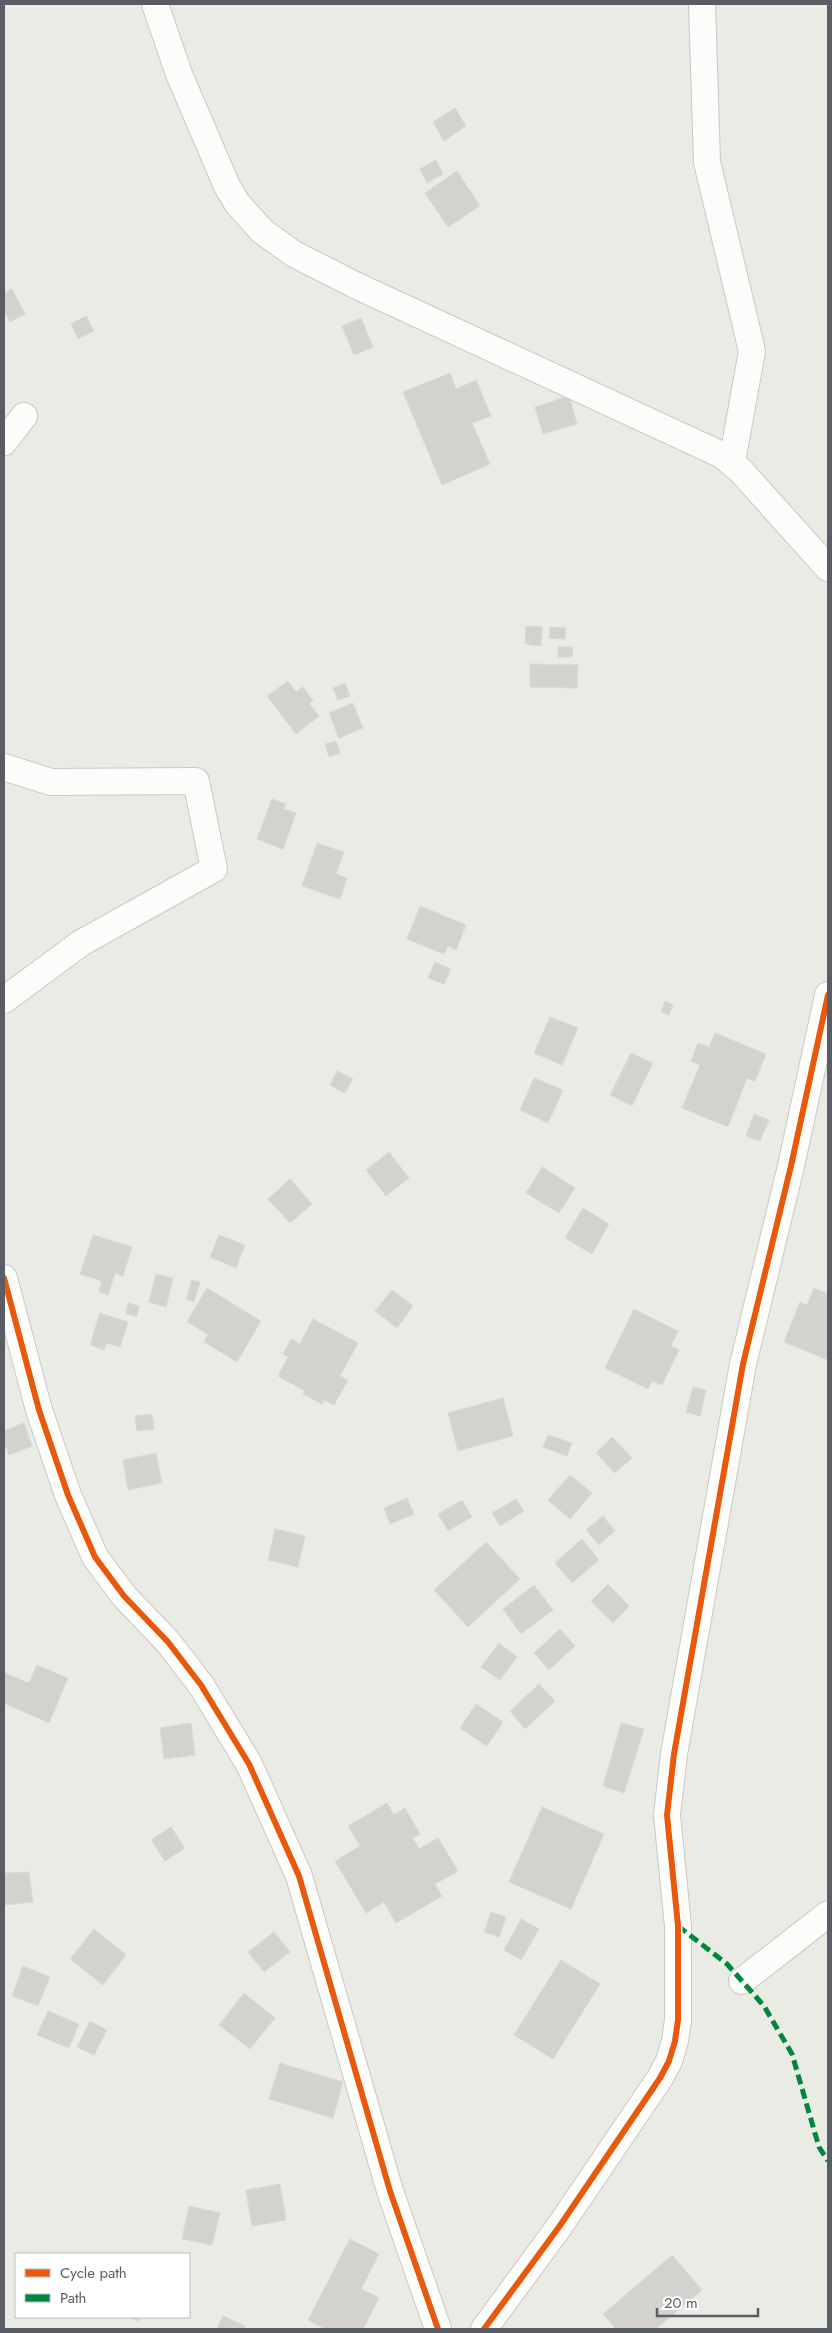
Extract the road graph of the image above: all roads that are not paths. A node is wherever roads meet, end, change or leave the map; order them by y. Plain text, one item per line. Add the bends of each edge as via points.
1 (155, 4) edge
2 (702, 4) edge
3 (24, 416) dead end
4 (4, 442) edge
5 (732, 462) junction
6 (828, 568) edge
7 (4, 767) edge
8 (828, 995) edge
9 (4, 1000) edge
10 (4, 1278) edge
11 (828, 1914) edge
12 (742, 1981) dead end
13 (438, 2329) edge
14 (484, 2329) edge

1 - 5 street via 178,74 227,186 237,203 262,231 294,254 355,285 588,391
2 - 5 street via 707,162 752,351
3 - 4 street
5 - 6 street
7 - 9 street via 50,782 196,782 214,870 81,943
8 - 14 street via 792,1166 743,1364 674,1754 667,1815 678,1926 675,2041 660,2078 560,2227
10 - 13 street via 39,1410 68,1495 95,1557 124,1596 168,1642 201,1685 249,1764 299,1876 390,2191
11 - 12 street

